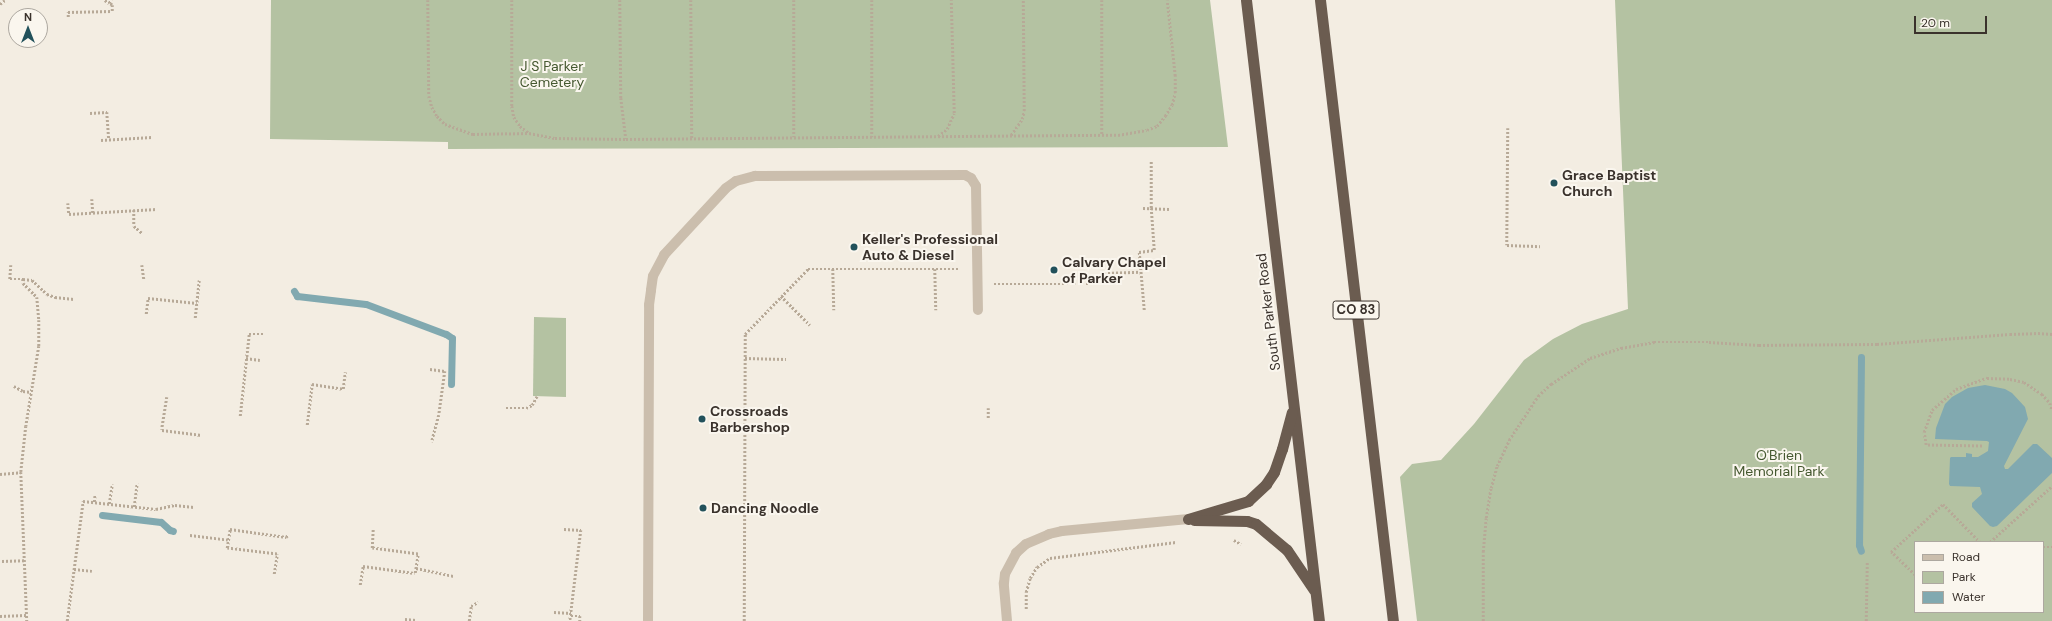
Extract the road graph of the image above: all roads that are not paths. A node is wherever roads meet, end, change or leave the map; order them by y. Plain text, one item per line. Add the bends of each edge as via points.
1 (1246, 0) edge
2 (1320, 0) edge
3 (978, 310) dead end
4 (1294, 403) junction
5 (1188, 519) junction
6 (1316, 592) junction
7 (648, 621) edge
8 (1008, 621) edge
9 (1320, 621) edge
10 (1393, 621) edge

1 - 4 highway, South Parker Road
2 - 10 highway, CO 83
3 - 7 street via 976,186 971,178 965,175 755,176 736,181 726,188 664,255 653,276 649,305
4 - 5 highway via 1282,450 1274,472 1266,484 1248,501
4 - 6 highway, South Parker Road
5 - 6 highway via 1247,521 1256,524 1287,550
5 - 8 street via 1062,531 1026,544 1016,553 1005,574
6 - 9 highway, South Parker Road

